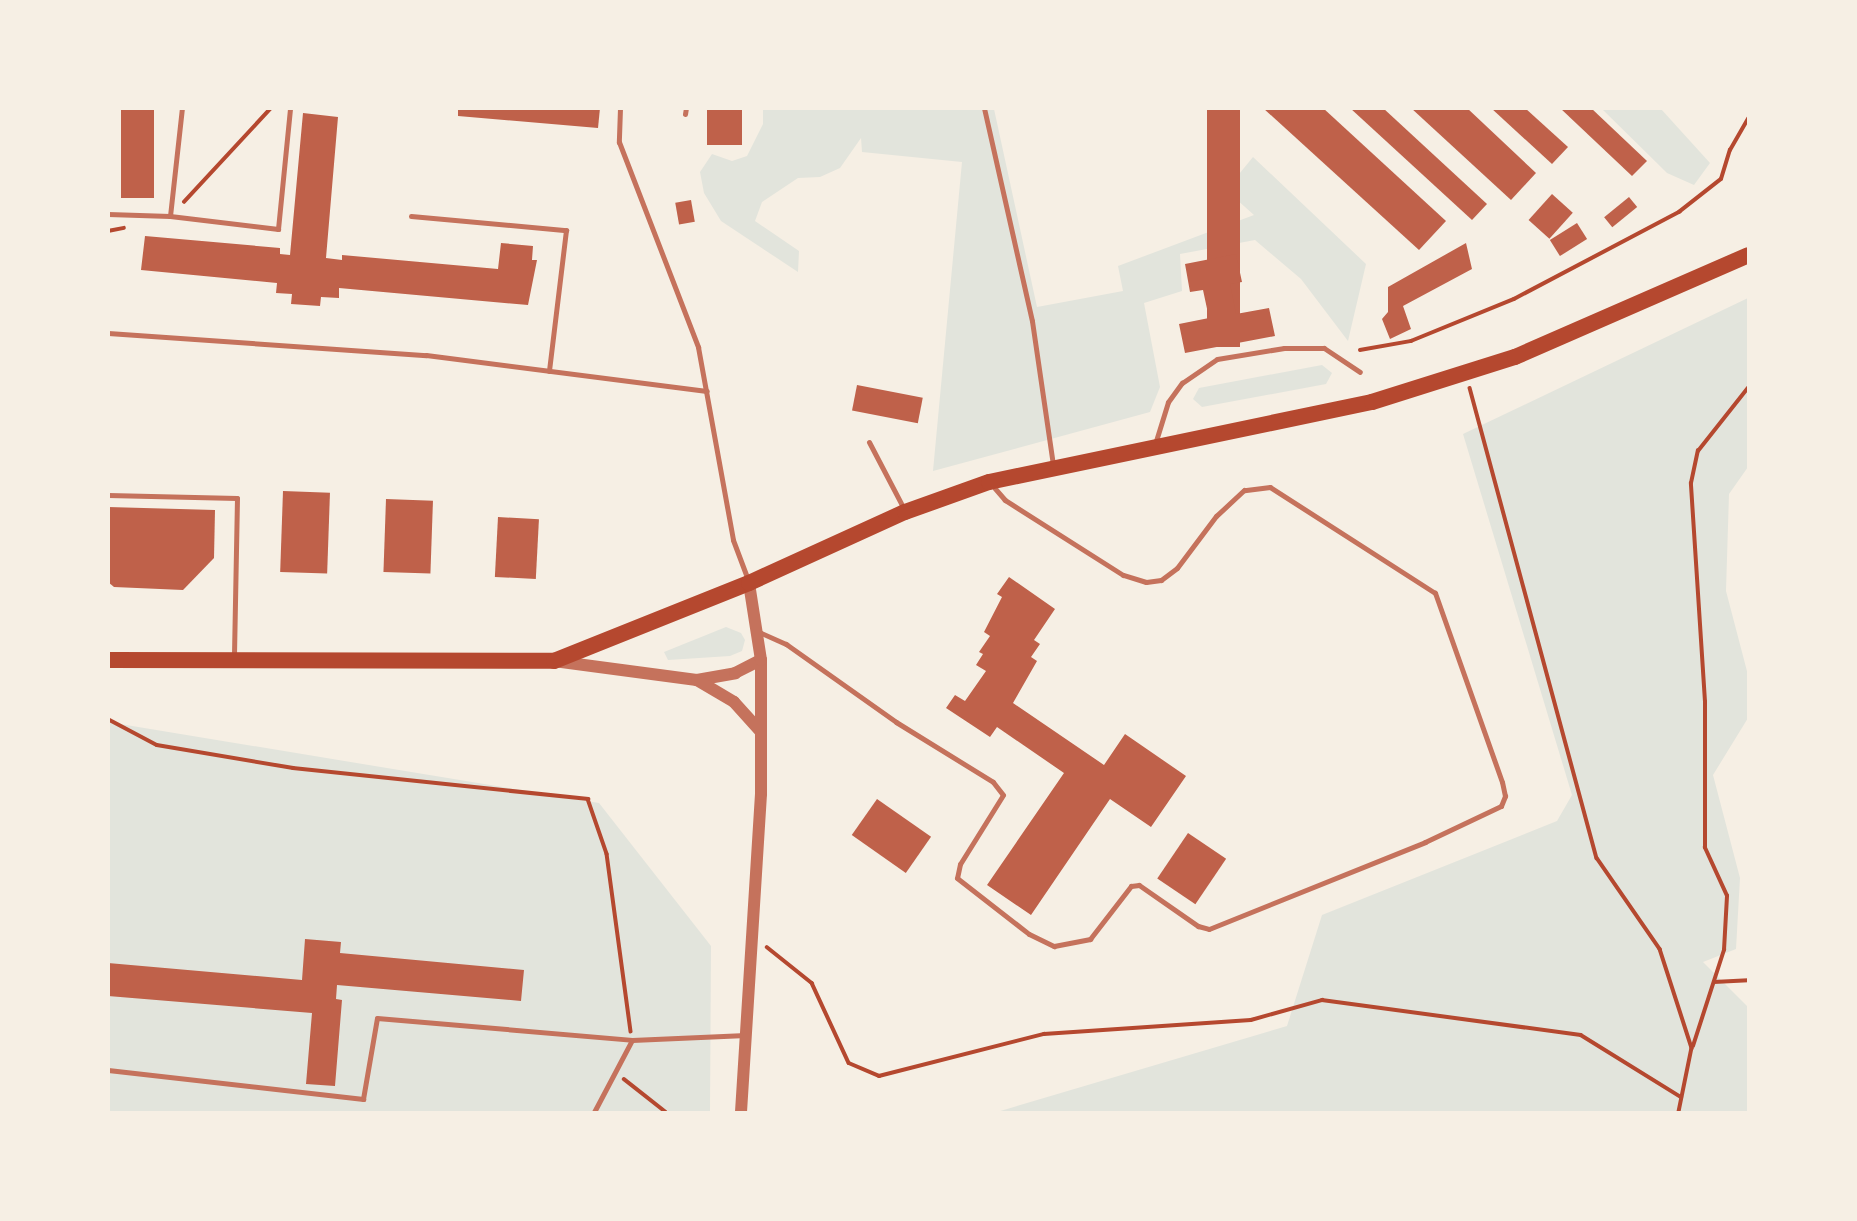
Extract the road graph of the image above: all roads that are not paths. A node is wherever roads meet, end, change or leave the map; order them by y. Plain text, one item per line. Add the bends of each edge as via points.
1 (181, 108) edge
2 (290, 108) edge
3 (620, 108) edge
4 (984, 108) edge
5 (108, 214) edge
6 (170, 216) junction
7 (411, 216) dead end
8 (1748, 255) edge
9 (108, 333) edge
10 (549, 371) junction
11 (1360, 372) dead end
12 (707, 391) junction
13 (869, 442) dead end
14 (1155, 444) junction
15 (1053, 465) junction
16 (989, 482) junction
17 (108, 495) edge
18 (905, 512) junction
19 (749, 583) junction
20 (759, 632) junction
21 (234, 657) junction
22 (108, 660) edge
23 (761, 660) junction
24 (554, 661) junction
25 (697, 680) junction
26 (760, 731) junction
27 (746, 1035) junction
28 (632, 1040) junction
29 (108, 1070) edge
30 (594, 1112) edge
31 (741, 1112) edge

1 - 6 lane
2 - 6 lane via 278,229
3 - 12 lane via 619,142 698,347
4 - 15 lane via 1032,321
5 - 6 lane
7 - 10 lane via 566,230
8 - 14 main road via 1515,357 1372,402
9 - 10 lane via 426,355
10 - 12 lane
11 - 14 lane via 1324,348 1284,348 1217,359 1182,383 1168,402
12 - 19 lane via 733,540
13 - 18 lane
14 - 15 main road
15 - 16 main road
16 - 18 main road
16 - 20 lane via 1005,500 1123,575 1146,582 1161,580 1177,568 1216,516 1257,485 1270,486 1435,593 1502,782 1505,796 1501,806 1425,842 1209,929 1139,885 1131,886 1090,939 1054,946 1029,934 957,878 960,864 1003,795 993,782 896,722 786,644
17 - 21 lane via 237,498
18 - 19 main road
19 - 20 street
19 - 24 main road
20 - 23 street
21 - 22 main road
21 - 24 main road
23 - 25 street via 734,673
23 - 26 street
24 - 25 street
25 - 26 street via 734,702
26 - 27 street via 761,794
27 - 28 lane
27 - 31 street
28 - 29 lane via 377,1018 363,1099
28 - 30 lane

